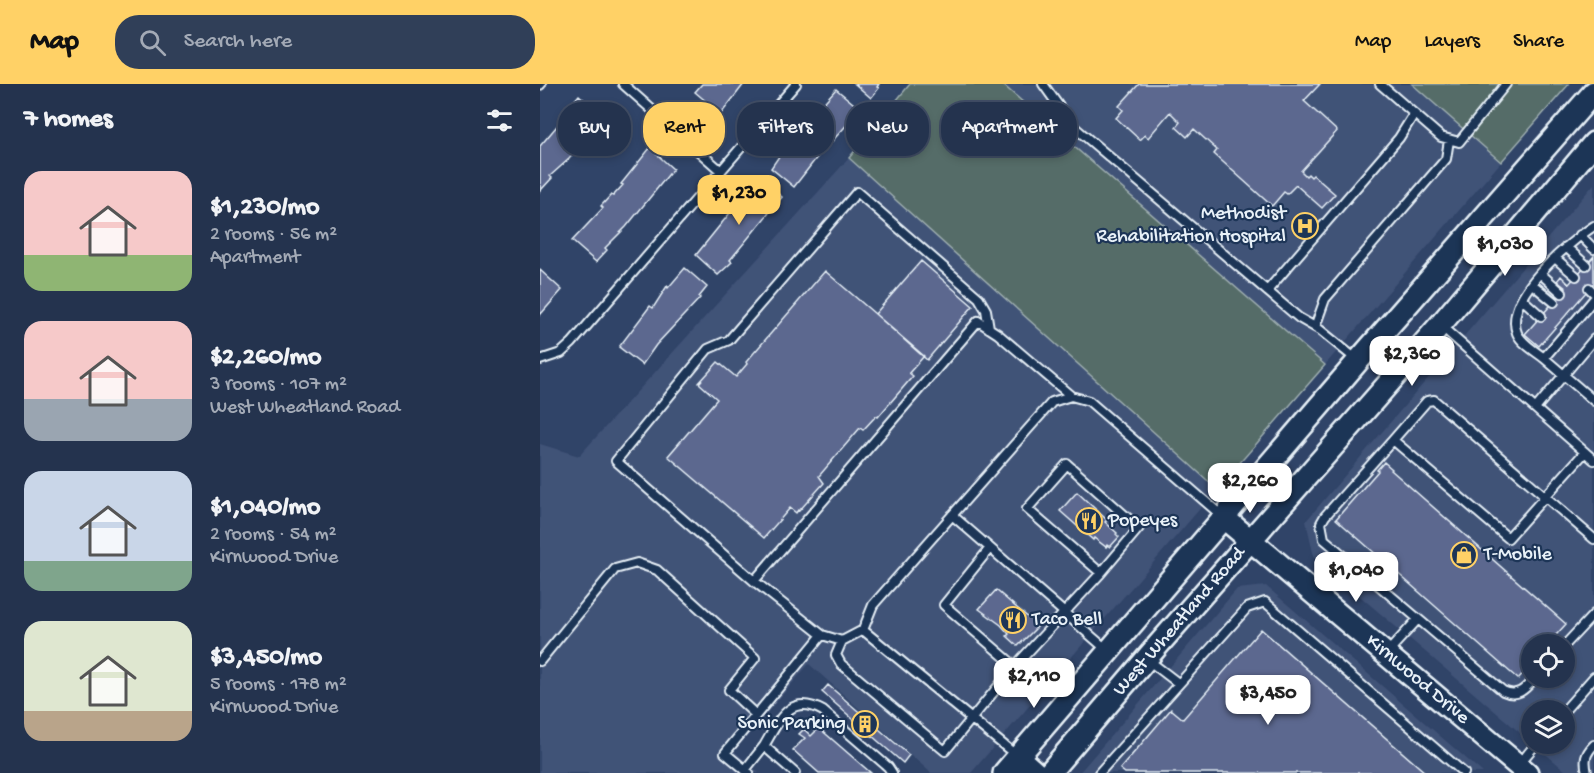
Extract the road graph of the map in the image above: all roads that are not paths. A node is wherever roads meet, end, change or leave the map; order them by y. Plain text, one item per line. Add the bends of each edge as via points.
1 (623, 84) edge
2 (796, 84) edge
3 (1043, 84) edge
4 (1380, 84) edge
5 (1506, 84) edge
6 (1594, 92) edge
7 (1414, 114) junction
8 (1449, 140) junction
9 (1594, 143) edge
10 (721, 171) junction
11 (1594, 226) edge
12 (1580, 235) junction
13 (1566, 247) junction
14 (1594, 249) edge
15 (1555, 258) junction
16 (1586, 265) dead end
17 (1541, 274) junction
18 (1576, 276) dead end
19 (1532, 284) junction
20 (1267, 291) junction
21 (1562, 293) dead end
22 (1522, 299) junction
23 (1594, 299) edge
24 (1554, 302) dead end
25 (1575, 304) dead end
26 (1583, 312) junction
27 (1567, 314) dead end
28 (1541, 316) dead end
29 (1575, 321) junction
30 (1440, 325) junction
31 (1315, 327) junction
32 (989, 328) junction
33 (1554, 328) dead end
34 (1563, 335) junction
35 (1594, 339) edge
36 (1544, 358) junction
37 (540, 360) edge
38 (1358, 361) junction
39 (1564, 375) junction
40 (1071, 396) junction
41 (1594, 401) edge
42 (1536, 408) junction
43 (1393, 440) junction
44 (1585, 452) junction
45 (1594, 460) edge
46 (1545, 497) junction
47 (952, 515) junction
48 (1224, 518) junction
49 (1594, 540) edge
50 (1252, 541) junction
51 (990, 548) junction
52 (1101, 573) junction
53 (754, 581) junction
54 (1063, 613) junction
55 (1594, 614) edge
56 (1418, 619) junction
57 (863, 630) junction
58 (1575, 634) edge
59 (822, 635) junction
60 (842, 641) junction
61 (1109, 652) junction
62 (1386, 654) junction
63 (1146, 659) junction
64 (540, 661) edge
65 (1015, 666) junction
66 (1594, 677) edge
67 (1178, 683) junction
68 (1526, 688) edge
69 (1574, 700) edge
70 (756, 715) junction
71 (972, 720) junction
72 (1594, 745) edge
73 (764, 746) junction
74 (1531, 754) edge
75 (1018, 757) junction
76 (1523, 769) edge
77 (747, 771) edge
78 (795, 773) edge
79 (892, 773) edge
80 (1004, 773) edge
81 (1036, 773) edge
82 (1049, 773) edge
83 (1099, 773) edge
84 (1464, 773) edge
85 (1587, 773) edge

1 - 10 lane
2 - 10 lane
3 - 20 lane via 1073,126
4 - 7 lane
5 - 8 lane via 1459,142
6 - 38 main road, West Wheatland Road
7 - 8 lane
7 - 20 lane via 1399,138
8 - 31 lane via 1446,159 1325,299
9 - 30 main road, West Wheatland Road
10 - 37 lane via 572,343 561,353
11 - 12 lane
12 - 13 lane
12 - 14 lane
13 - 15 lane
13 - 16 lane
15 - 17 lane
15 - 18 lane
17 - 19 lane
17 - 21 lane
19 - 22 lane
19 - 24 lane
20 - 31 lane
22 - 28 lane
22 - 36 lane via 1516,331
23 - 26 lane
25 - 26 lane
26 - 29 lane
27 - 29 lane
29 - 34 lane
30 - 42 lane
30 - 50 main road, West Wheatland Road
31 - 38 lane
32 - 40 lane
32 - 53 lane via 978,321
32 - 53 lane via 979,298 856,192 729,340 708,349 616,461
33 - 34 lane
34 - 36 lane
35 - 39 lane
36 - 39 lane
38 - 48 main road, West Wheatland Road
39 - 41 lane
39 - 42 lane
40 - 47 lane via 1052,402
40 - 48 lane via 1089,401
42 - 44 lane
43 - 46 lane via 1427,401 1434,400
43 - 46 lane via 1508,538
43 - 56 lane via 1325,516 1321,531 1324,539
44 - 45 lane
44 - 46 lane
46 - 49 lane
47 - 51 lane
47 - 57 lane via 873,605
48 - 50 main road, Kirnwood Drive
48 - 61 main road, West Wheatland Road
50 - 62 main road, Kirnwood Drive
50 - 63 main road, West Wheatland Road
51 - 54 lane
51 - 65 lane via 944,605
52 - 52 lane via 1026,509 1066,464 1139,528
52 - 54 lane
53 - 59 lane
54 - 61 lane
54 - 65 lane
55 - 58 lane
56 - 62 lane
56 - 68 lane via 1503,691 1511,695
57 - 60 lane
57 - 71 lane
59 - 60 lane
59 - 70 lane
60 - 71 lane via 836,655 841,664 945,751
61 - 75 main road, West Wheatland Road
62 - 76 main road, Kirnwood Drive
63 - 67 lane
63 - 82 main road, West Wheatland Road
64 - 70 lane via 615,569 637,563 657,570 755,658 729,690
65 - 71 lane
66 - 69 lane
67 - 83 lane
67 - 84 lane via 1247,608 1265,602
70 - 77 lane via 725,753
71 - 75 lane
72 - 85 lane via 1587,753
73 - 77 lane
73 - 78 lane
73 - 79 lane via 787,711 807,704 823,711
74 - 76 lane
75 - 80 main road, West Wheatland Road
75 - 81 main road

